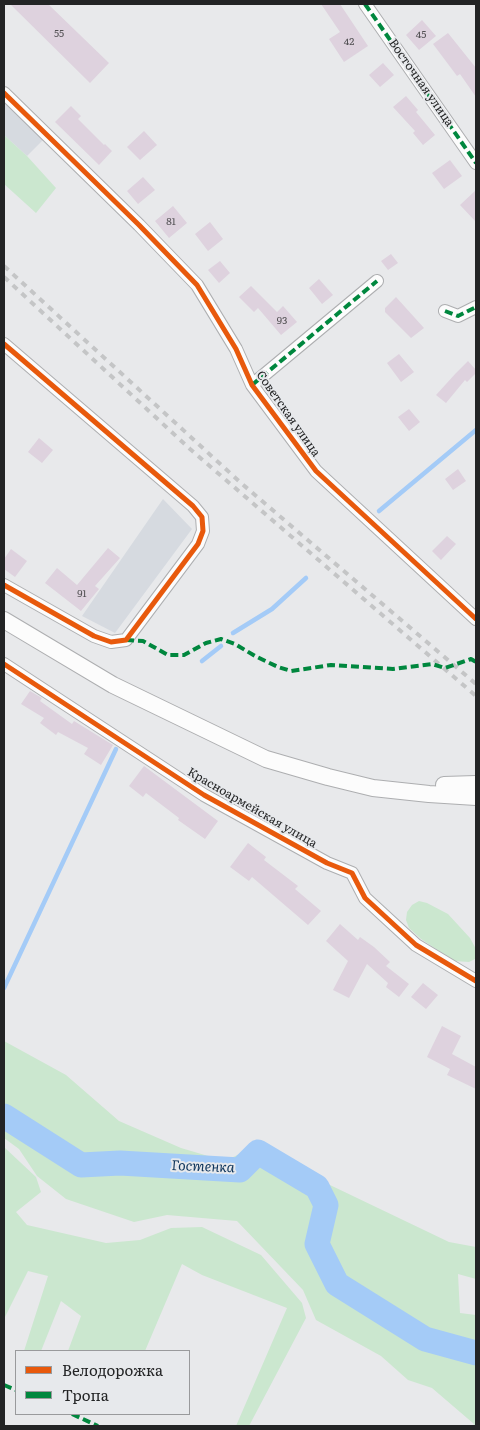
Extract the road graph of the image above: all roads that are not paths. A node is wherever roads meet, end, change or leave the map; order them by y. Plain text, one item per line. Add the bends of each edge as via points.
1 (365, 4) edge
2 (4, 93) edge
3 (476, 163) edge
4 (377, 280) dead end
5 (476, 307) edge
6 (445, 310) dead end
7 (4, 344) edge
8 (252, 385) junction
9 (4, 585) edge
10 (476, 619) edge
11 (4, 620) edge
12 (4, 664) edge
13 (204, 729) junction
14 (476, 784) edge
15 (476, 797) edge
16 (476, 981) edge

1 - 3 street, Восточная улица
2 - 8 street, Советская улица via 197,285 236,349
4 - 8 street
5 - 6 street via 458,316
7 - 9 street via 193,506 202,516 203,531 198,544 126,640 111,642 94,636
8 - 10 street, Советская улица via 316,471
11 - 13 main road via 113,685
12 - 16 street, Красноармейская улица via 204,795 327,863 352,873 365,898 416,945
13 - 14 main road via 344,772 438,786
13 - 15 main road via 266,759 328,777 373,788

